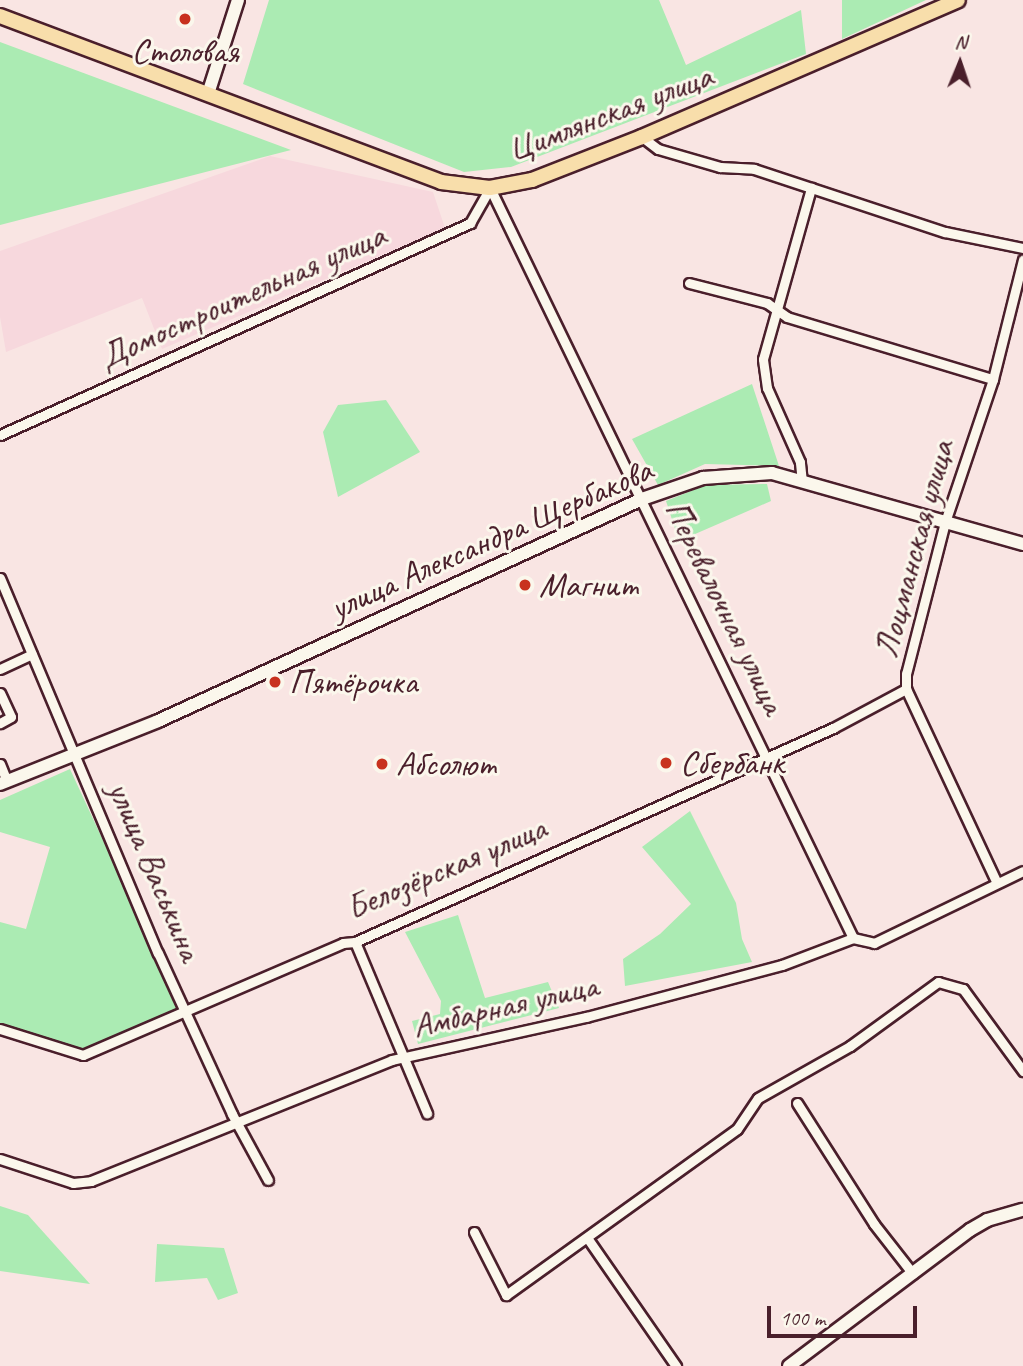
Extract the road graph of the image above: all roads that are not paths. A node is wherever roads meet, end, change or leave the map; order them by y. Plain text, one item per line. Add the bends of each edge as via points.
1 (239, 0) edge
2 (958, 0) edge
3 (0, 16) edge
4 (208, 94) junction
5 (642, 137) junction
6 (491, 188) junction
7 (811, 188) junction
8 (1023, 248) edge
9 (1023, 260) edge
10 (689, 283) dead end
11 (779, 312) junction
12 (993, 379) junction
13 (0, 435) edge
14 (802, 482) junction
15 (642, 499) junction
16 (945, 522) junction
17 (1023, 544) edge
18 (0, 578) edge
19 (32, 654) junction
20 (0, 669) edge
21 (906, 689) junction
22 (0, 693) edge
23 (0, 723) edge
24 (74, 753) junction
25 (765, 756) junction
26 (0, 764) edge
27 (4, 783) edge
28 (1023, 871) edge
29 (996, 881) junction
30 (853, 938) junction
31 (355, 942) junction
32 (185, 1011) junction
33 (0, 1028) edge
34 (404, 1059) junction
35 (1023, 1071) edge
36 (797, 1103) dead end
37 (427, 1113) dead end
38 (237, 1121) junction
39 (0, 1159) edge
40 (268, 1180) dead end
41 (1023, 1210) edge
42 (474, 1232) dead end
43 (588, 1239) junction
44 (913, 1273) junction
45 (676, 1366) edge
46 (789, 1366) edge

1 - 4 street
2 - 5 main road, Цимлянская улица
3 - 4 main road, Цимлянская улица
4 - 6 main road, Цимлянская улица via 441,182
5 - 6 main road, Цимлянская улица via 532,180
5 - 7 street via 658,149 720,167 754,169
6 - 13 street, Домостроительная улица via 470,223
6 - 15 street, Перевалочная улица
7 - 8 street via 945,232
7 - 11 street
9 - 12 street, Лоцманская улица
10 - 11 street via 766,303
11 - 12 street
11 - 14 street via 763,359 765,378 800,463
12 - 16 street, Лоцманская улица
14 - 15 street, улица Александра Щербакова via 772,473 703,478
14 - 16 street, улица Александра Щербакова
15 - 24 street, улица Александра Щербакова via 158,721
15 - 25 street, Перевалочная улица
16 - 17 street, улица Александра Щербакова
16 - 21 street, Лоцманская улица
18 - 19 street, улица Васькина
19 - 20 street
19 - 24 street, улица Васькина
21 - 25 street, Белозёрская улица via 894,699
21 - 29 street, Лоцманская улица
22 - 23 street via 11,717
24 - 27 street, улица Александра Щербакова
24 - 32 street, улица Васькина
25 - 30 street, Перевалочная улица
25 - 31 street, Белозёрская улица
26 - 27 street
28 - 29 street, Амбарная улица
29 - 30 street, Амбарная улица via 874,943
30 - 34 street, Амбарная улица via 769,969
31 - 32 street, Белозёрская улица via 343,943
31 - 34 street
32 - 33 street, Белозёрская улица via 83,1055
32 - 38 street, улица Васькина
34 - 37 street
34 - 38 street, Амбарная улица
35 - 43 street via 963,989 938,982 850,1046 758,1098 737,1129
36 - 44 street via 874,1224
38 - 39 street, Амбарная улица via 91,1181 73,1183
38 - 40 street, улица Васькина
41 - 44 street via 987,1220
42 - 43 street via 506,1295
43 - 45 street
44 - 46 street

